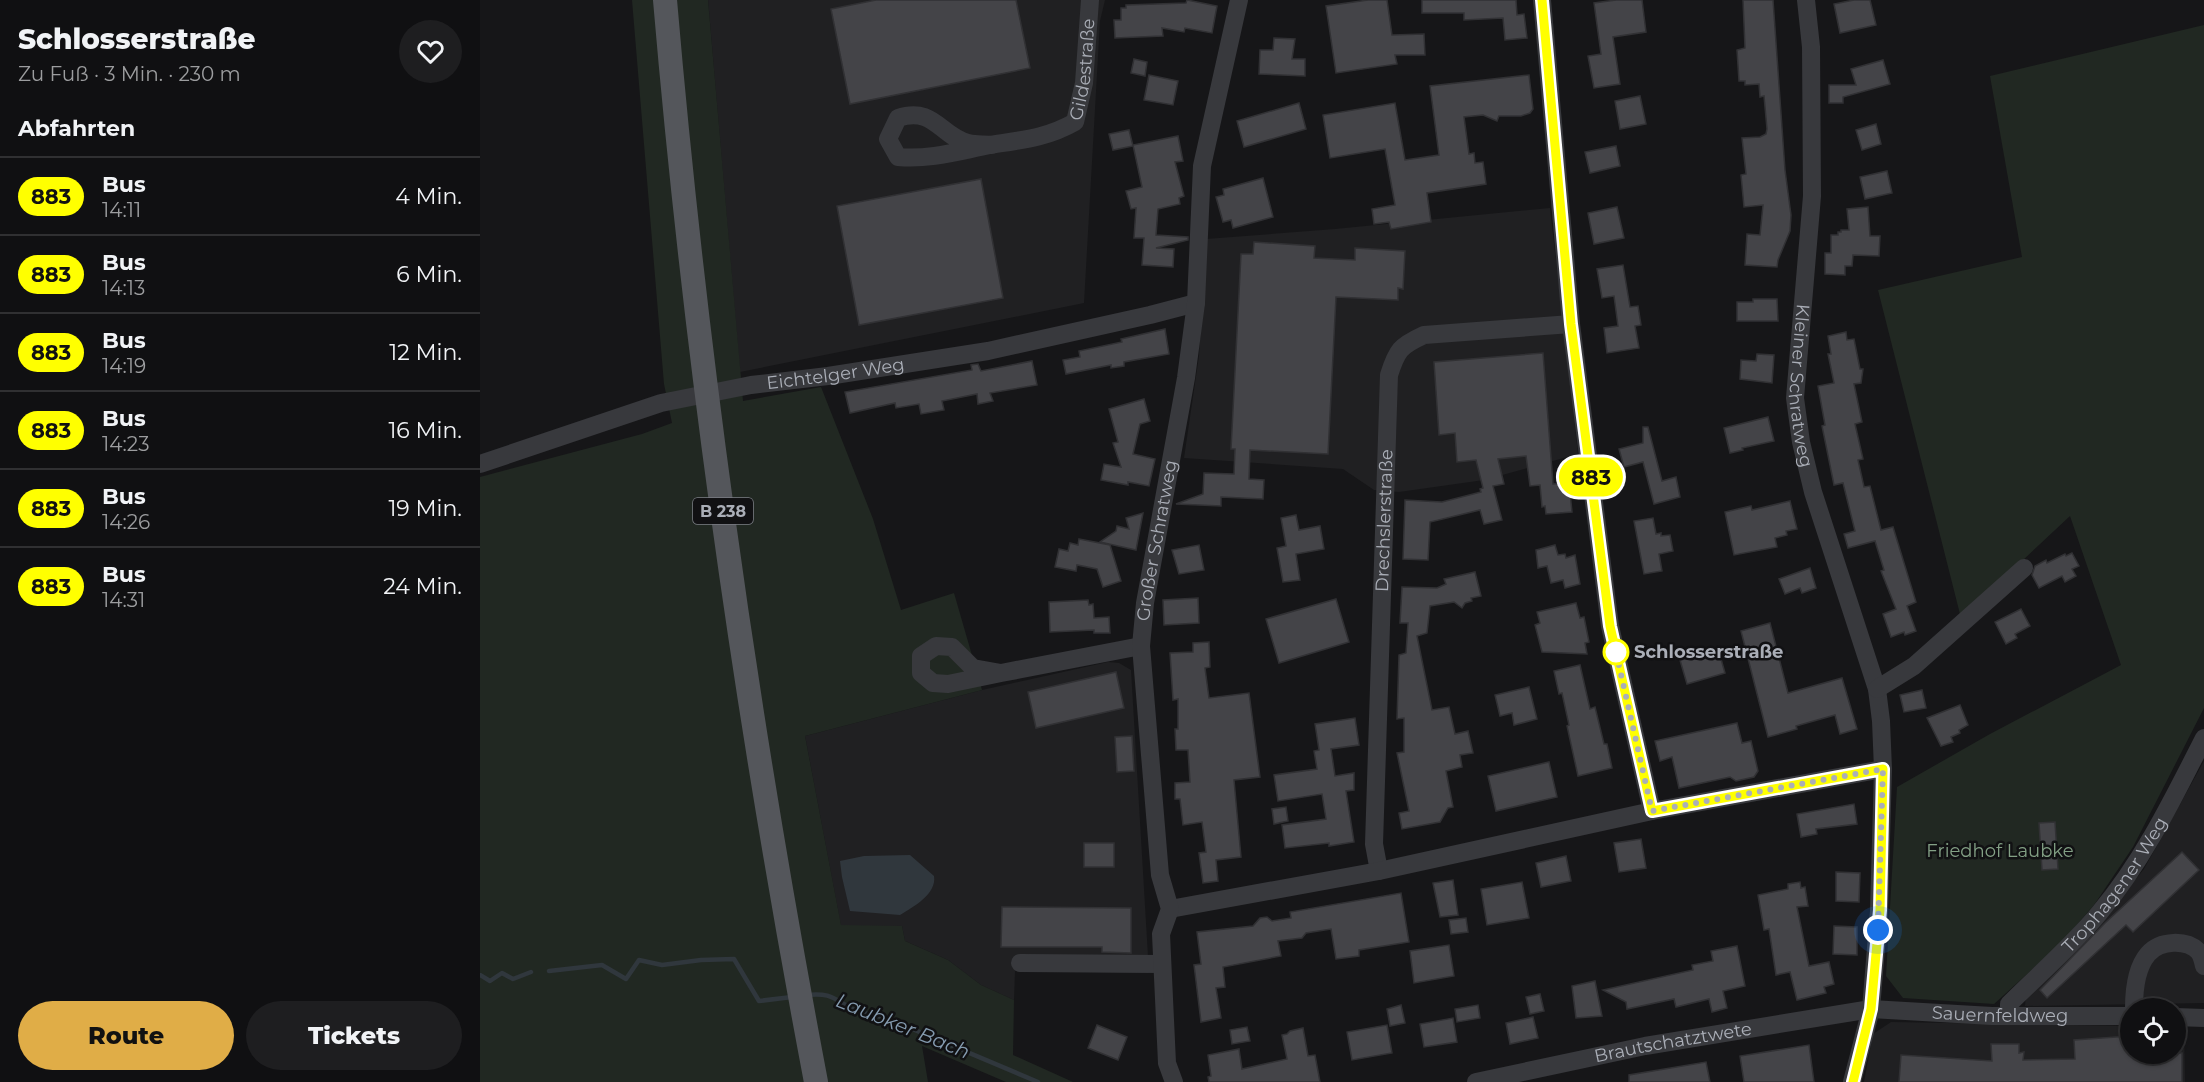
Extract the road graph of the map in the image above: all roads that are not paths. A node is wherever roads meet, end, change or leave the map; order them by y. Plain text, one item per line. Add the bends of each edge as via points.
1 (665, 0) edge
2 (1090, 0) edge
3 (1239, 0) edge
4 (1542, 0) edge
5 (1806, 0) edge
6 (992, 145) junction
7 (1196, 303) junction
8 (1571, 324) junction
9 (480, 464) edge
10 (2024, 568) dead end
11 (1141, 646) junction
12 (1001, 673) dead end
13 (1877, 689) junction
14 (2204, 738) edge
15 (1883, 769) junction
16 (1652, 811) junction
17 (1379, 871) junction
18 (1170, 909) junction
19 (1020, 963) dead end
20 (1162, 964) junction
21 (2204, 966) edge
22 (2134, 998) edge
23 (1871, 1009) junction
24 (2009, 1016) junction
25 (2120, 1016) edge
26 (2186, 1017) edge
27 (2204, 1018) edge
28 (816, 1082) edge
29 (1174, 1082) edge
30 (1476, 1082) edge
31 (1852, 1082) edge

1 - 28 main road, B 238 via 711,430 758,751
2 - 6 street, Gildestraße via 1084,83 1076,122 1057,132
3 - 7 street, Großer Schratweg via 1202,166
4 - 8 street
5 - 13 street, Kleiner Schratweg via 1812,196 1795,398 1813,492
6 - 6 street, Gildestraße via 920,159 898,157 888,139 898,118 911,114 930,119 967,143
7 - 9 street, Eichtelger Weg via 988,351 751,385 661,403
7 - 11 street, Großer Schratweg
8 - 16 street via 1610,626
8 - 17 street, Drechslerstraße via 1424,334 1405,343 1395,357 1389,375 1374,844
10 - 13 street via 1914,666
11 - 12 street
11 - 18 street, Großer Schratweg via 1160,875
13 - 15 street, Kleiner Schratweg
14 - 24 street, Trophagener Weg via 2116,891 2009,1004
15 - 16 street
15 - 23 street, Kleiner Schratweg via 1880,910
16 - 17 street
17 - 18 street
18 - 20 street via 1161,934
19 - 20 street
20 - 29 street via 1167,1063
21 - 22 street via 2200,953 2188,945 2157,946 2147,954 2139,971
23 - 24 street, Sauernfeldweg
23 - 30 street, Brautschatztwete via 1645,1046
23 - 31 street, Kleiner Schratweg
24 - 25 street, Sauernfeldweg
26 - 27 street

